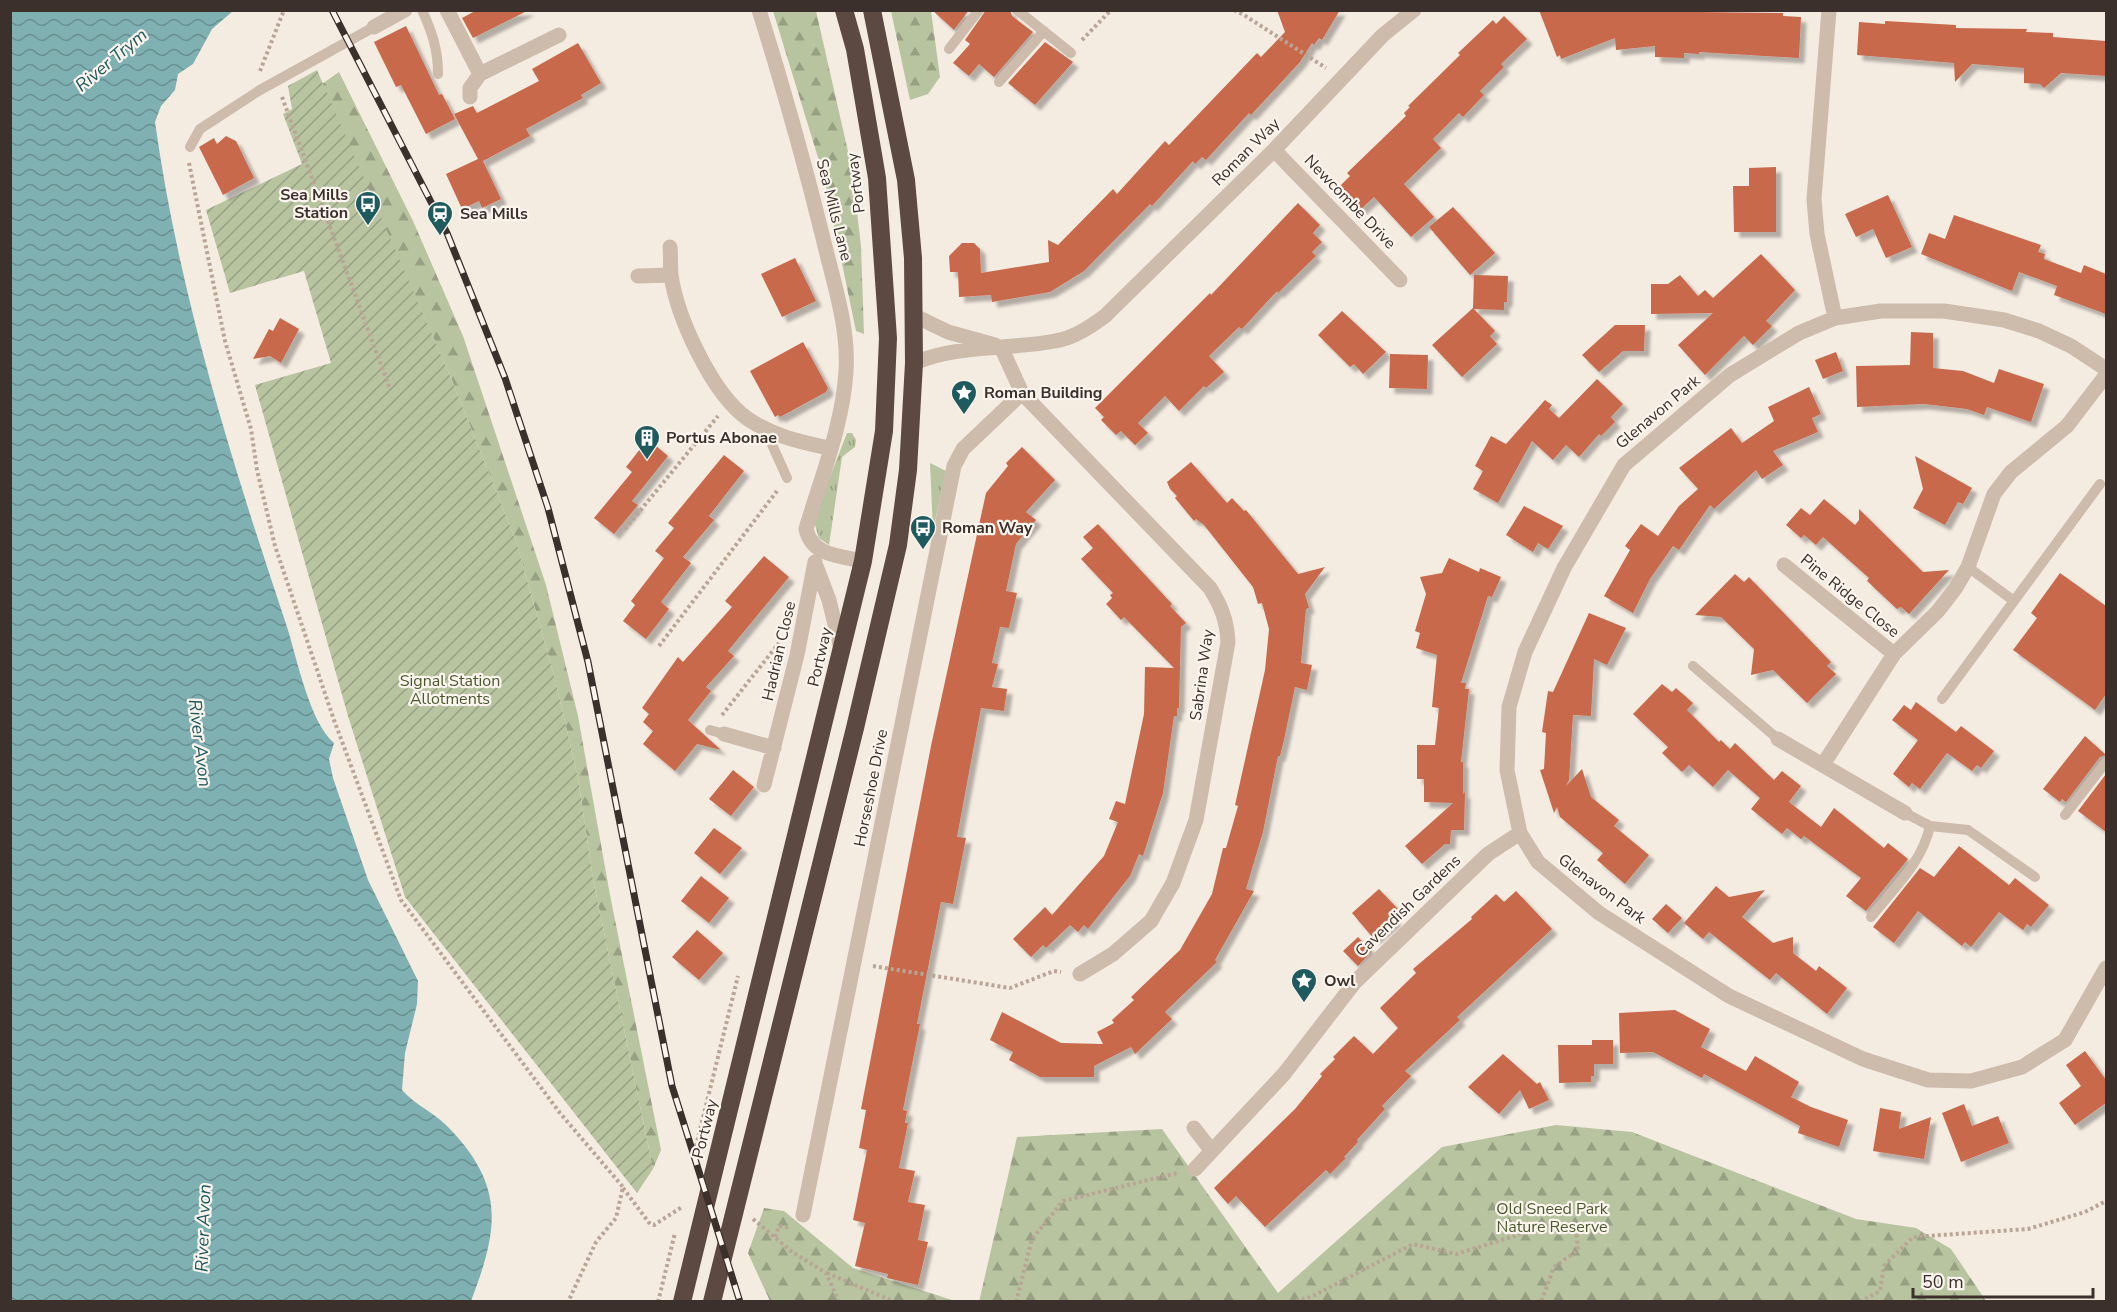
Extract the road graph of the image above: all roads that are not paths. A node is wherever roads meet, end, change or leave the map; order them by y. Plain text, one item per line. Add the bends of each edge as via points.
1 (405, 10) edge
2 (422, 10) edge
3 (447, 10) edge
4 (759, 10) edge
5 (844, 10) edge
6 (872, 10) edge
7 (979, 10) edge
8 (1017, 10) edge
9 (1394, 10) edge
10 (1414, 10) edge
11 (1829, 10) edge
12 (374, 27) joint
13 (1044, 31) junction
14 (559, 35) dead end
15 (1383, 35) junction
16 (949, 49) dead end
17 (1071, 53) road end
18 (438, 74) dead end
19 (480, 74) junction
20 (999, 82) dead end
21 (471, 97) dead end
22 (190, 147) road end
23 (1274, 150) junction
24 (670, 247) dead end
25 (671, 275) junction
26 (638, 276) dead end
27 (1400, 280) dead end
28 (913, 315) junction
29 (1835, 318) junction
30 (1001, 346) junction
31 (914, 363) junction
32 (2106, 369) edge
33 (2106, 375) edge
34 (1022, 393) junction
35 (839, 422) joint
36 (765, 429) junction
37 (829, 447) junction
38 (787, 478) road end
39 (2100, 484) dead end
40 (809, 540) junction
41 (863, 561) junction
42 (815, 562) junction
43 (1784, 565) dead end
44 (1968, 567) junction
45 (2014, 601) junction
46 (841, 652) junction
47 (1894, 654) junction
48 (1694, 666) dead end
49 (1942, 699) dead end
50 (717, 732) road end
51 (1778, 739) joint
52 (774, 748) junction
53 (2106, 762) edge
54 (1824, 763) junction
55 (764, 785) dead end
56 (1905, 813) joint
57 (2065, 815) dead end
58 (1929, 825) junction
59 (1520, 833) junction
60 (2035, 877) dead end
61 (1871, 917) dead end
62 (2106, 968) edge
63 (1080, 974) road end
64 (1194, 1128) dead end
65 (1211, 1150) junction
66 (1195, 1169) road end
67 (803, 1215) dead end
68 (682, 1302) edge
69 (712, 1302) edge

1 - 12 street
2 - 18 lane via 436,44
3 - 19 street
4 - 35 street, Sea Mills Lane via 789,105 834,282 845,340 846,369
5 - 41 highway, Portway via 855,49 877,178 888,339 884,432
6 - 28 highway via 906,180
7 - 16 lane
8 - 13 lane
9 - 15 street
10 - 15 street, Roman Way
11 - 29 street via 1814,199 1817,234
12 - 22 lane via 260,90 200,129
13 - 17 lane
13 - 20 lane
14 - 19 street
15 - 23 street, Roman Way
19 - 21 street via 470,88
23 - 27 street, Newcombe Drive
23 - 30 street, Roman Way via 1098,321 1057,341
24 - 25 street
25 - 26 street
25 - 36 street via 696,346 729,403
28 - 30 street, Roman Way via 948,333
28 - 31 highway
29 - 32 street, Glenavon Park via 1881,311 1973,314 2039,331
29 - 59 street, Glenavon Park via 1799,333 1730,375 1624,465 1564,568 1525,652 1509,707 1507,770
30 - 31 street, Roman Way via 935,355
30 - 34 street, Sabrina Way
31 - 69 highway via 908,470 897,544
33 - 44 street via 2067,426 2011,472 1994,494
34 - 63 street, Sabrina Way via 1210,588 1227,624 1228,642 1196,820 1186,853 1151,921 1113,954
34 - 67 street, Horseshoe Drive via 963,449 954,466
35 - 37 street, Hadrian Close
36 - 37 street via 790,440
36 - 38 lane
37 - 40 street, Hadrian Close via 806,529
39 - 45 lane
40 - 41 street via 828,554
40 - 42 street, Hadrian Close
41 - 46 highway, Portway
42 - 46 street, Hadrian Close
42 - 52 street, Hadrian Close via 808,608
43 - 47 street, Pine Ridge Close
44 - 45 lane
44 - 47 street via 1938,611
45 - 49 lane
46 - 68 highway, Portway
47 - 54 street
48 - 51 lane
50 - 52 street
51 - 54 street
52 - 55 street, Hadrian Close
53 - 57 lane
54 - 56 street
56 - 58 lane
58 - 60 lane via 1968,830
58 - 61 lane via 1926,844 1916,862
59 - 62 street, Glenavon Park via 1538,862 1599,913 1729,996 1863,1059 1928,1080 1971,1081 2022,1067 2065,1040
59 - 65 street, Cavendish Gardens via 1488,854 1355,982 1284,1074
64 - 65 street
65 - 66 street, Cavendish Gardens

